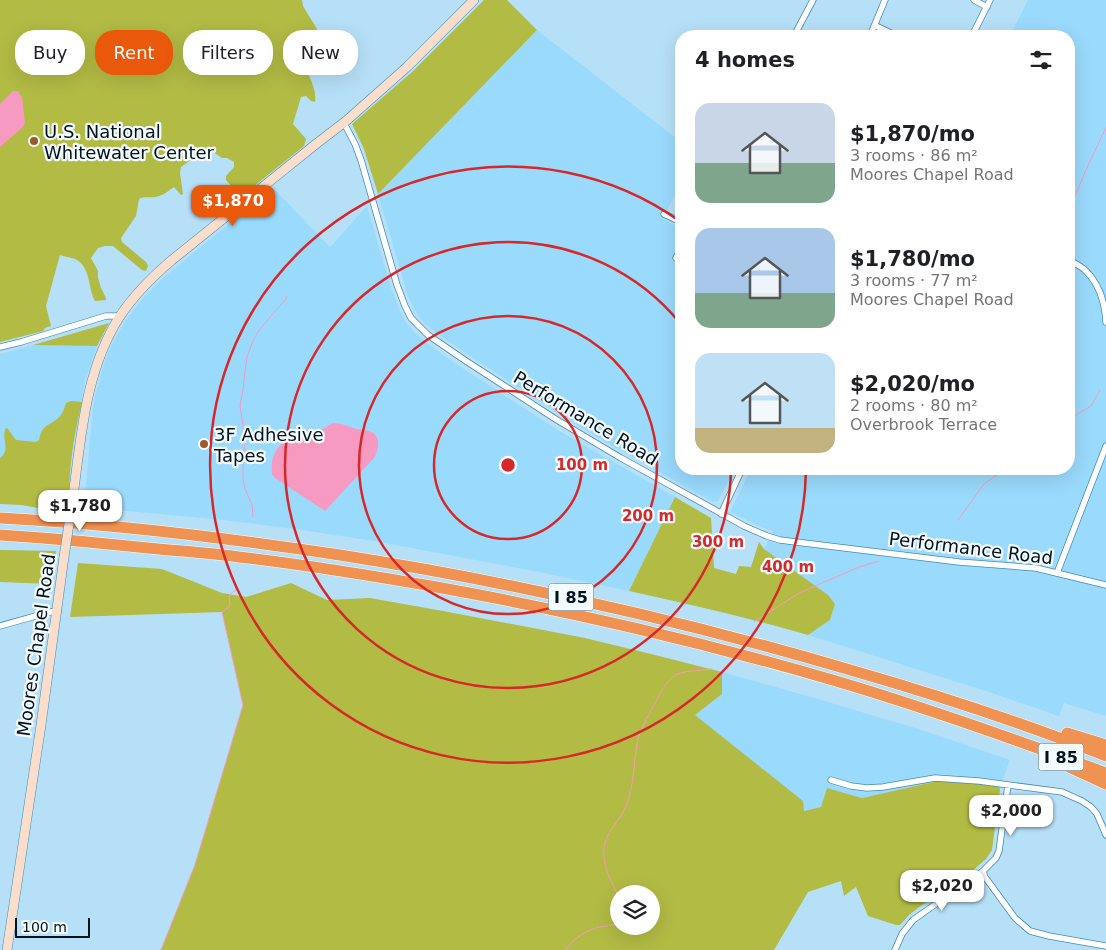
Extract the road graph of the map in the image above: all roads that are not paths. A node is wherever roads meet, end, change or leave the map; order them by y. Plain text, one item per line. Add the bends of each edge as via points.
1 (474, 0) edge
2 (813, 0) edge
3 (885, 0) edge
4 (974, 0) edge
5 (990, 0) edge
6 (987, 6) junction
7 (876, 26) junction
8 (797, 30) edge
9 (874, 30) edge
10 (884, 30) edge
11 (975, 30) edge
12 (344, 123) junction
13 (664, 214) dead end
14 (675, 219) edge
15 (1075, 264) edge
16 (1105, 308) edge
17 (120, 316) junction
18 (1106, 322) edge
19 (0, 347) edge
20 (1106, 446) edge
21 (739, 475) edge
22 (721, 514) junction
23 (0, 518) edge
24 (0, 536) edge
25 (1057, 573) junction
26 (1106, 585) edge
27 (58, 611) junction
28 (0, 626) edge
29 (938, 696) junction
30 (1017, 740) junction
31 (1106, 745) edge
32 (1106, 756) edge
33 (1106, 773) edge
34 (831, 780) dead end
35 (1106, 784) edge
36 (1008, 785) junction
37 (1106, 835) edge
38 (983, 871) junction
39 (1106, 946) edge
40 (7, 950) edge
41 (895, 950) edge

1 - 12 main road, Moores Chapel Road via 407,67
2 - 8 street
3 - 7 street
4 - 6 street
5 - 6 street
6 - 11 street
7 - 9 street
7 - 10 street
12 - 17 main road, Moores Chapel Road via 172,260 150,280
12 - 22 street, Performance Road via 361,160 402,298 419,327 466,362 579,434
13 - 14 street
15 - 16 street via 1094,282
16 - 18 street
17 - 19 street via 106,316
17 - 27 main road, Moores Chapel Road, bridge via 105,343 91,381
20 - 25 street
21 - 22 street
22 - 25 street, Performance Road via 780,540 960,562 1022,566
23 - 29 highway, I 85 via 154,531 284,547 473,578 717,632
24 - 30 highway, I 85 via 238,557 495,598 736,653
25 - 26 street, Performance Road
27 - 28 street
27 - 40 main road, Moores Chapel Road
29 - 31 highway via 1001,711
29 - 32 highway, I 85
30 - 33 highway, I 85
30 - 35 highway
34 - 36 street via 867,788 935,778
36 - 37 street via 1062,792 1082,801 1097,814
36 - 38 street via 998,853
38 - 39 street via 1014,918 1030,931
38 - 41 street via 914,920 902,934

